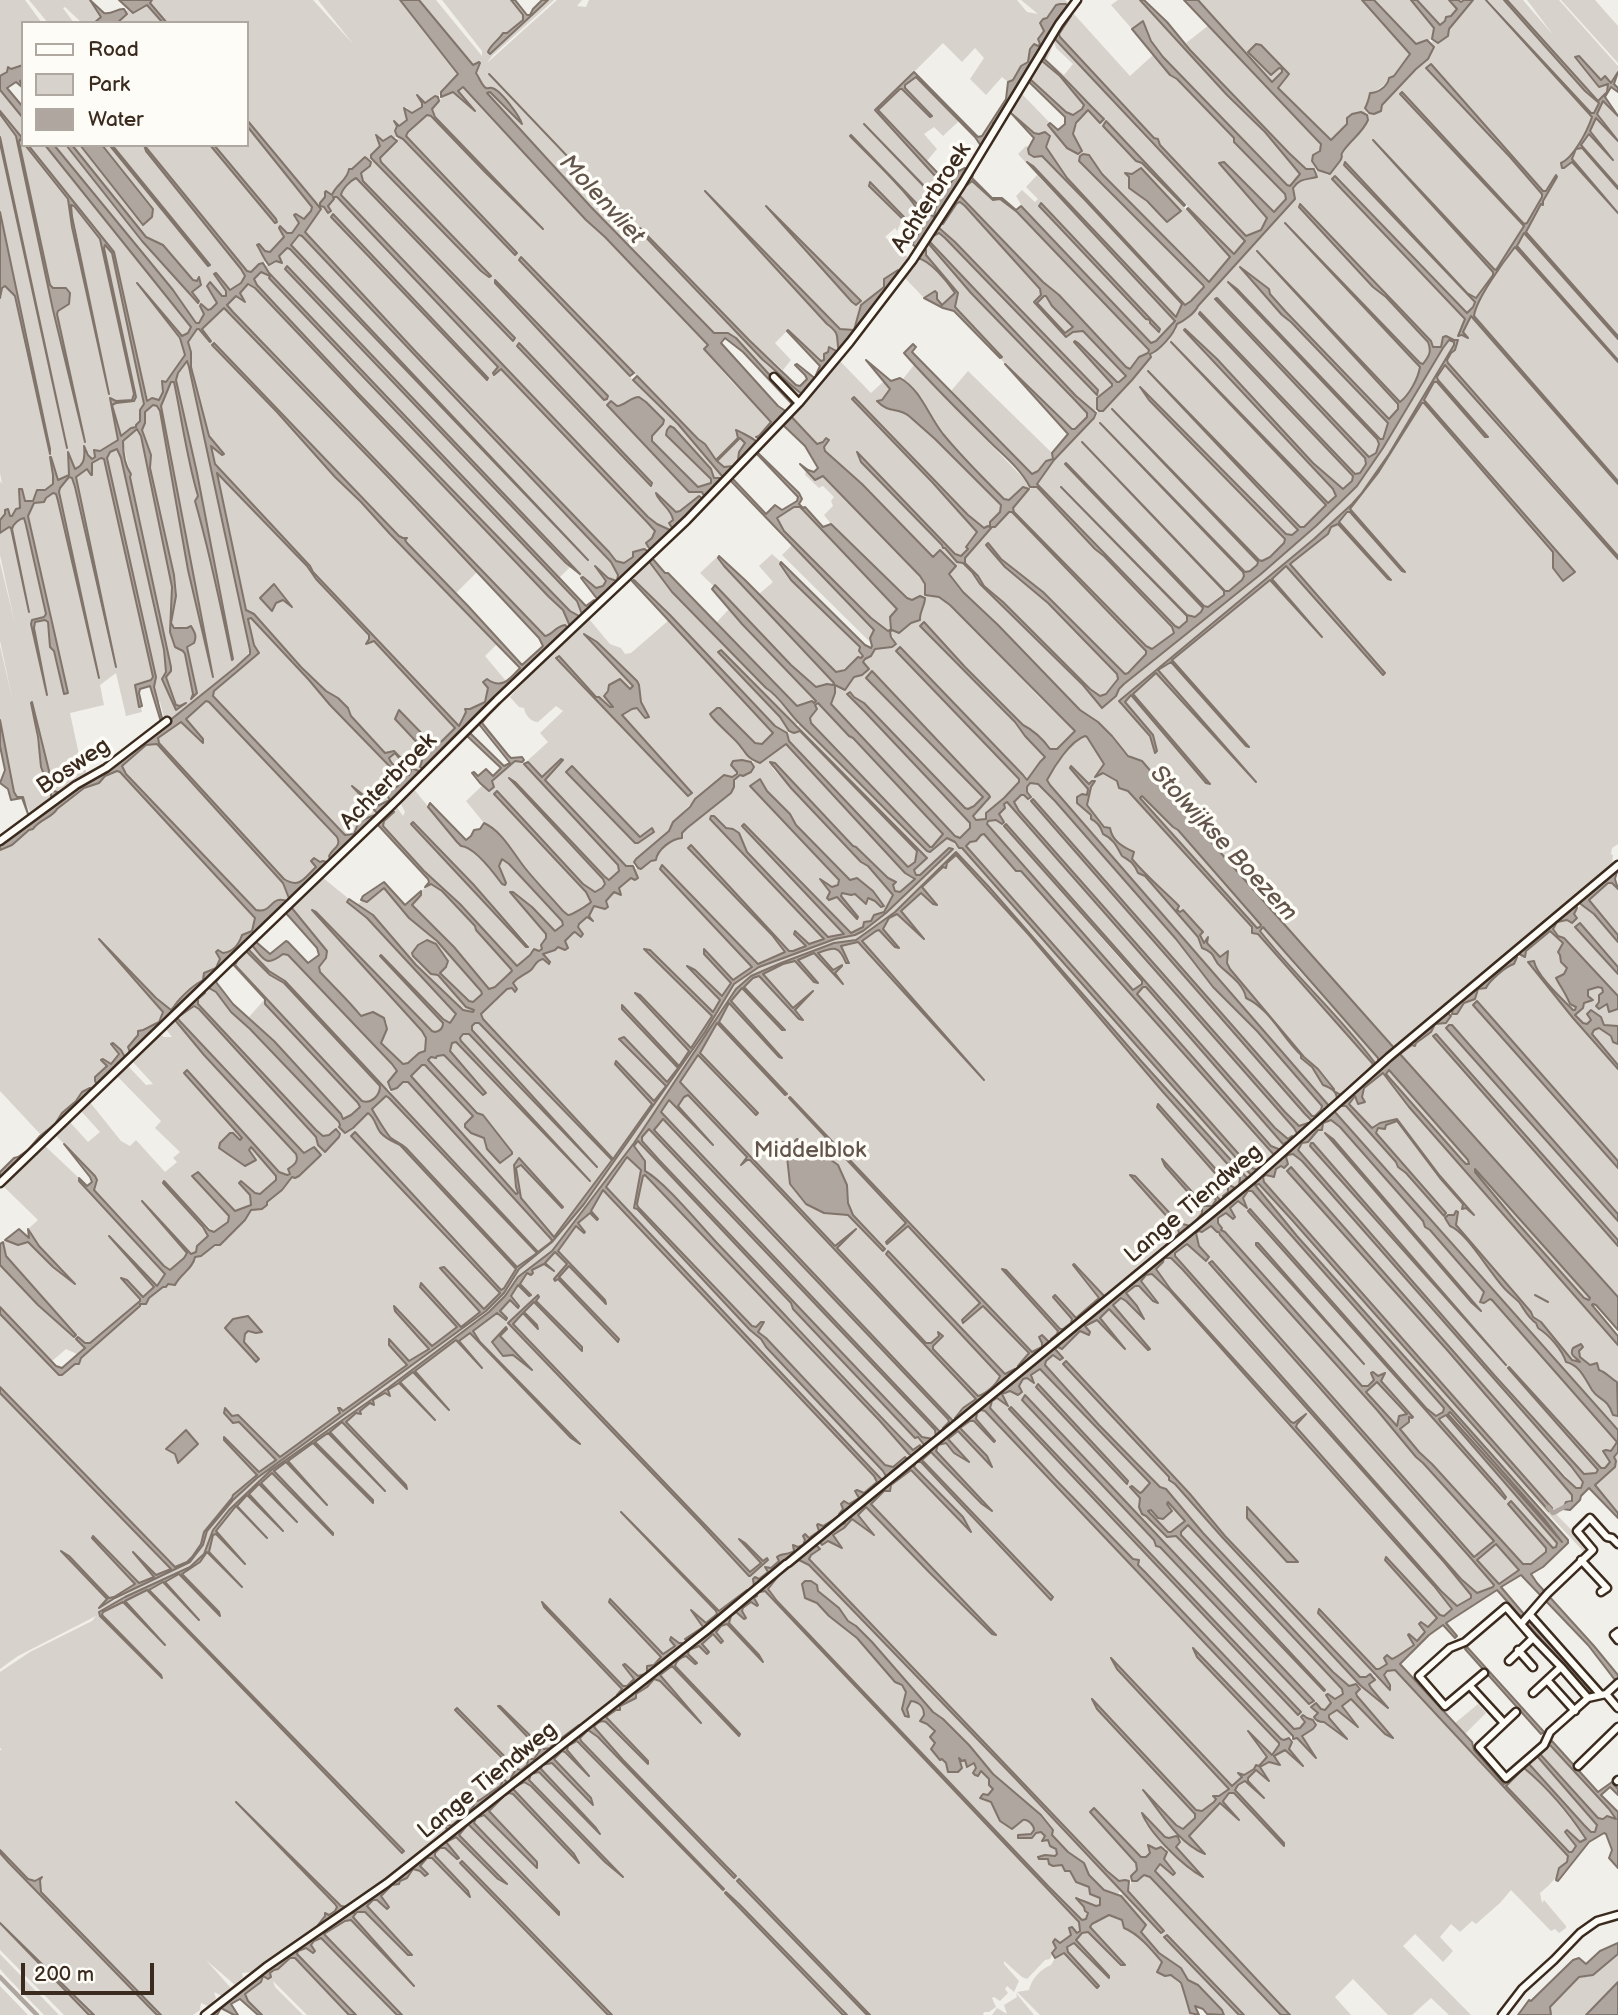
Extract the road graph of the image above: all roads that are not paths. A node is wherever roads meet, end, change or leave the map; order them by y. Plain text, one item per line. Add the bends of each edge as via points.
1 (1077, 0) edge
2 (774, 377) dead end
3 (799, 403) junction
4 (167, 721) dead end
5 (0, 841) edge
6 (1618, 865) edge
7 (0, 1184) edge
8 (1618, 1544) edge
9 (1586, 1555) junction
10 (1601, 1592) dead end
11 (1530, 1615) junction
12 (1521, 1624) junction
13 (1618, 1632) edge
14 (1533, 1638) junction
15 (1618, 1640) edge
16 (1518, 1650) junction
17 (1509, 1661) dead end
18 (1533, 1667) dead end
19 (1561, 1667) junction
20 (1484, 1673) dead end
21 (1547, 1680) junction
22 (1617, 1684) edge
23 (1471, 1687) junction
24 (1533, 1693) dead end
25 (1603, 1694) junction
26 (1588, 1698) junction
27 (1618, 1708) edge
28 (1575, 1711) junction
29 (1516, 1712) dead end
30 (1504, 1723) junction
31 (1618, 1727) edge
32 (1578, 1766) dead end
33 (1618, 1915) edge
34 (205, 2015) edge
35 (1502, 2015) edge

1 - 3 street, Achterbroek via 912,261
2 - 3 street
3 - 7 street, Achterbroek via 621,584
4 - 5 street, Bosweg
6 - 34 street, Lange Tiendweg via 1389,1057 1243,1187 714,1625 387,1883
8 - 9 street via 1590,1518 1577,1531
9 - 10 street via 1606,1588
9 - 11 street
11 - 12 street
11 - 25 street
12 - 14 street
12 - 23 street via 1506,1607 1419,1676 1445,1706
13 - 15 street via 1614,1635
14 - 16 street
14 - 19 street
16 - 17 street
16 - 18 street
19 - 21 street
19 - 26 street
20 - 23 street
21 - 24 street
21 - 28 street
22 - 25 street
23 - 30 street
25 - 26 street
25 - 27 street
26 - 28 street
28 - 30 street via 1506,1777 1479,1747
29 - 30 street
31 - 32 street
33 - 35 street via 1597,1921 1580,1933

